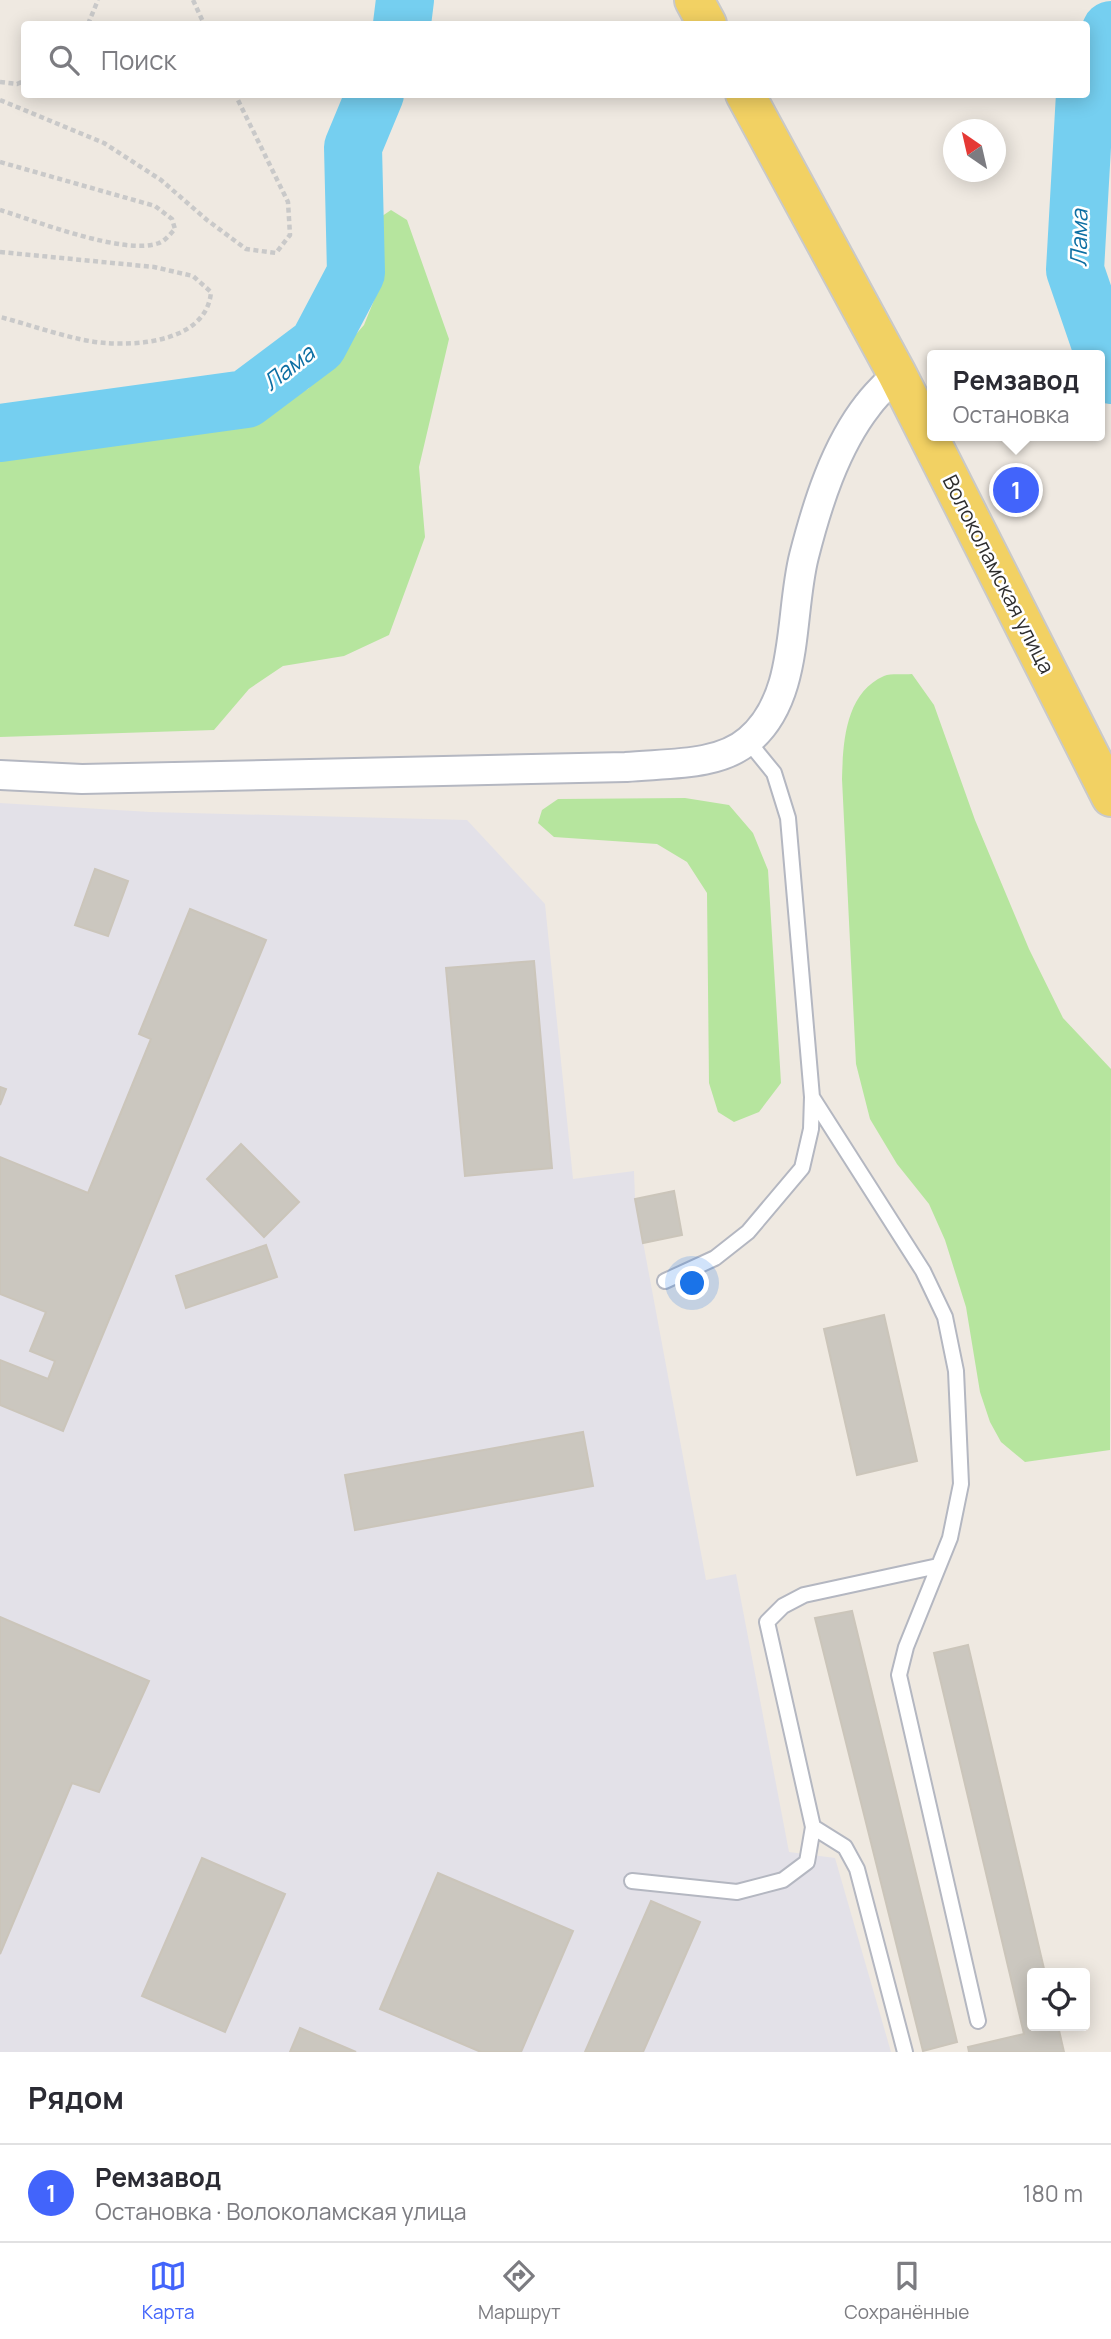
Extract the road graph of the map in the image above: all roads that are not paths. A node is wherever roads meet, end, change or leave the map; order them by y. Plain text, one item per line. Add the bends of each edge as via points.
1 (694, 0) edge
2 (705, 21) edge
3 (747, 98) edge
4 (897, 374) junction
5 (927, 433) edge
6 (931, 441) edge
7 (748, 741) junction
8 (0, 775) edge
9 (1111, 797) edge
10 (812, 1097) junction
11 (666, 1280) dead end
12 (938, 1566) junction
13 (813, 1827) junction
14 (632, 1881) dead end
15 (978, 2021) dead end
16 (905, 2052) edge

1 - 2 main road
3 - 4 main road, Волоколамская улица
4 - 5 main road, Волоколамская улица
4 - 7 street via 867,405 836,459 804,557 784,681 771,714
6 - 9 main road, Волоколамская улица
7 - 8 street via 711,758 626,767 82,779
7 - 10 lane via 774,773 788,818
10 - 11 lane via 802,1168 748,1232 715,1258
10 - 12 lane via 923,1271 945,1317 956,1371 961,1484 950,1538
12 - 13 lane via 804,1595 767,1622
12 - 15 lane via 899,1675
13 - 14 lane via 807,1862 783,1880 737,1892
13 - 16 lane via 845,1847 857,1869

